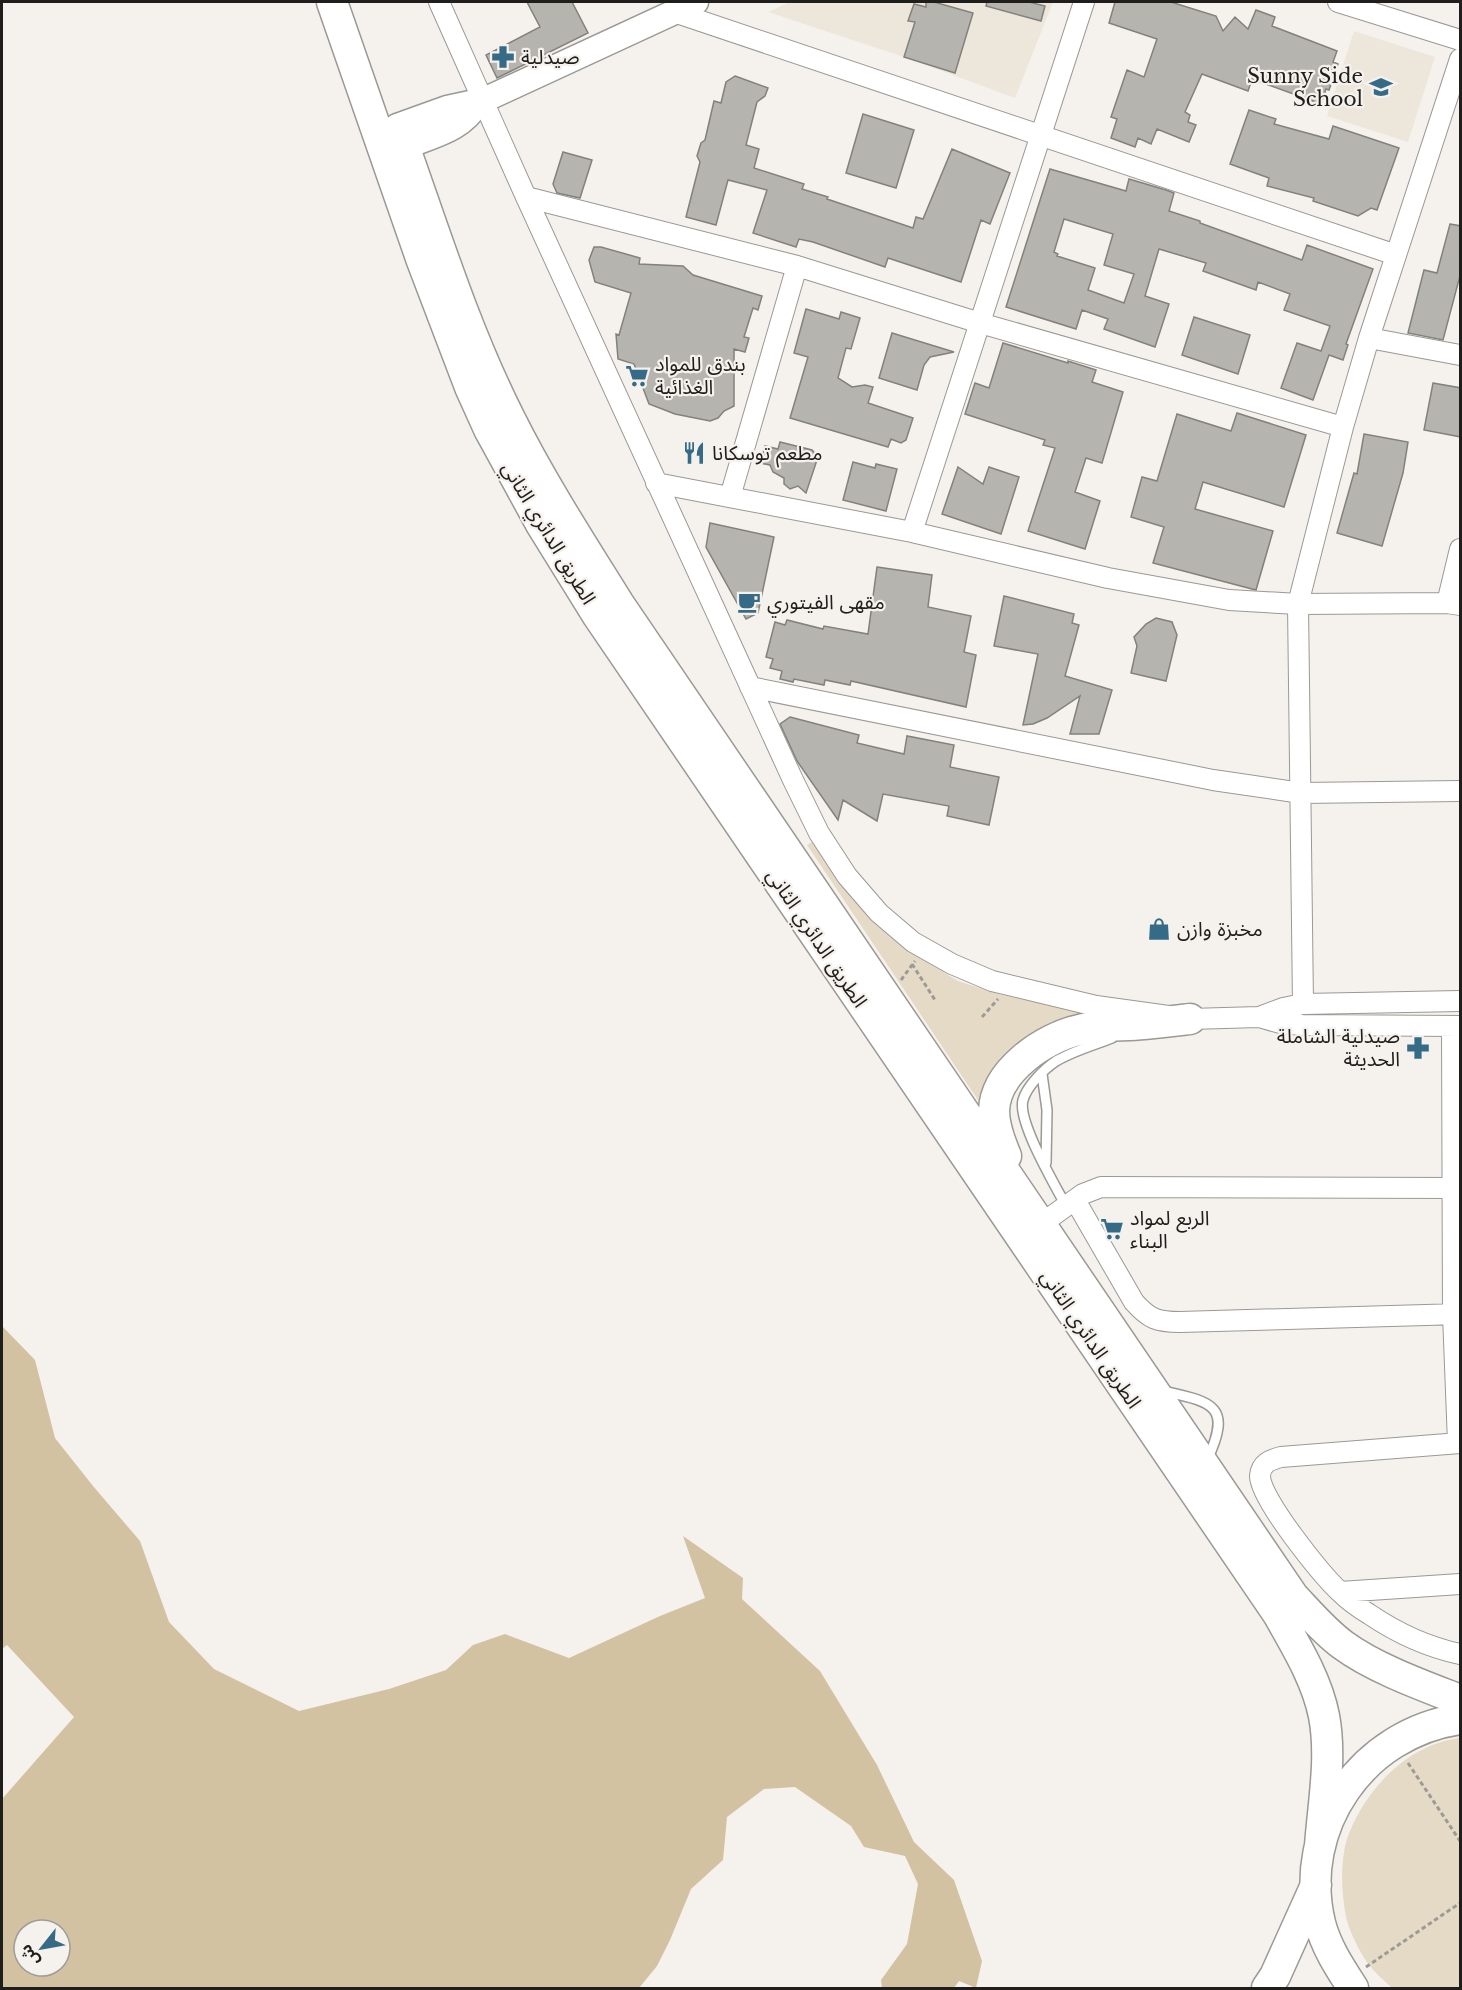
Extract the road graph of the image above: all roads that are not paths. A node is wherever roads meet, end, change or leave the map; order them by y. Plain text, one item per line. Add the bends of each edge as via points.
1 (332, 2) edge
2 (354, 2) edge
3 (439, 2) edge
4 (696, 2) edge
5 (1084, 2) edge
6 (1338, 2) edge
7 (674, 12) junction
8 (1461, 40) edge
9 (1461, 59) edge
10 (481, 102) junction
11 (1040, 136) junction
12 (401, 137) junction
13 (526, 197) junction
14 (1396, 255) junction
15 (797, 266) junction
16 (980, 323) junction
17 (1369, 338) junction
18 (1461, 355) edge
19 (1343, 427) junction
20 (656, 483) junction
21 (730, 497) junction
22 (912, 532) junction
23 (1461, 549) edge
24 (1298, 604) junction
25 (1454, 604) edge
26 (750, 687) junction
27 (1461, 792) edge
28 (1301, 793) junction
29 (829, 934) junction
30 (1461, 1001) edge
31 (1303, 1004) junction
32 (1259, 1017) junction
33 (1190, 1019) junction
34 (1146, 1024) junction
35 (1456, 1026) edge
36 (1042, 1074) junction
37 (1045, 1165) junction
38 (1456, 1188) edge
39 (1025, 1200) junction
40 (1071, 1203) junction
41 (1041, 1224) junction
42 (1457, 1314) edge
43 (1151, 1388) junction
44 (1459, 1443) edge
45 (1204, 1467) junction
46 (1461, 1584) edge
47 (1340, 1592) junction
48 (1461, 1654) edge
49 (1461, 1700) edge
50 (1461, 1719) edge
51 (1320, 1846) junction
52 (1316, 1885) junction
53 (1350, 1984) edge
54 (1267, 1989) edge

1 - 29 main road, الطريق الدائري الثاني via 448,333 489,429 598,616
2 - 12 main road, الطريق الدائري الثاني
3 - 10 street
4 - 7 street
5 - 11 street
6 - 8 street
7 - 10 street
7 - 11 street
9 - 14 street
10 - 12 street via 458,126
10 - 13 street
11 - 14 street
11 - 16 street
12 - 29 main road, الطريق الدائري الثاني via 467,319 531,460
13 - 15 street
13 - 20 street
14 - 17 street
15 - 16 street
15 - 21 street
16 - 19 street
16 - 22 street
17 - 18 street
17 - 19 street
19 - 24 street
20 - 21 street
20 - 26 street
21 - 22 street
22 - 24 street via 1178,592
23 - 25 street
24 - 25 street
24 - 28 street
26 - 28 street via 1213,780
26 - 33 street via 819,833 847,876 879,914 914,942 951,964 992,981 1096,1006
27 - 28 street
28 - 31 street
29 - 39 main road, الطريق الدائري الثاني via 888,999
29 - 51 main road, الطريق الدائري الثاني via 1278,1614 1300,1654 1324,1715
30 - 31 street
31 - 32 street
32 - 33 street
32 - 35 street via 1302,1025
33 - 34 main road
34 - 36 lane via 1055,1062
34 - 39 main road via 1080,1029 1052,1038 1032,1051 1007,1078 996,1100 995,1120 1000,1142
35 - 38 street
36 - 37 lane via 1047,1110
36 - 37 lane via 1023,1099 1022,1112
37 - 40 lane
38 - 40 street via 1101,1187
38 - 42 street
39 - 41 main road, الطريق الدائري الثاني
40 - 41 street
40 - 42 street via 1134,1302 1146,1316 1158,1320
41 - 43 main road, الطريق الدائري الثاني
42 - 44 street
43 - 45 main road, الطريق الدائري الثاني
43 - 45 lane via 1200,1399 1214,1411 1220,1422 1217,1439
44 - 47 street via 1281,1456 1263,1466 1263,1492
45 - 49 main road, الطريق الدائري الثاني via 1293,1596 1320,1626 1344,1646 1370,1660
46 - 47 street
47 - 48 street via 1404,1636
50 - 51 main road via 1406,1734 1376,1755 1350,1781 1331,1812
51 - 52 main road
52 - 53 main road via 1320,1923 1334,1960
52 - 54 main road

